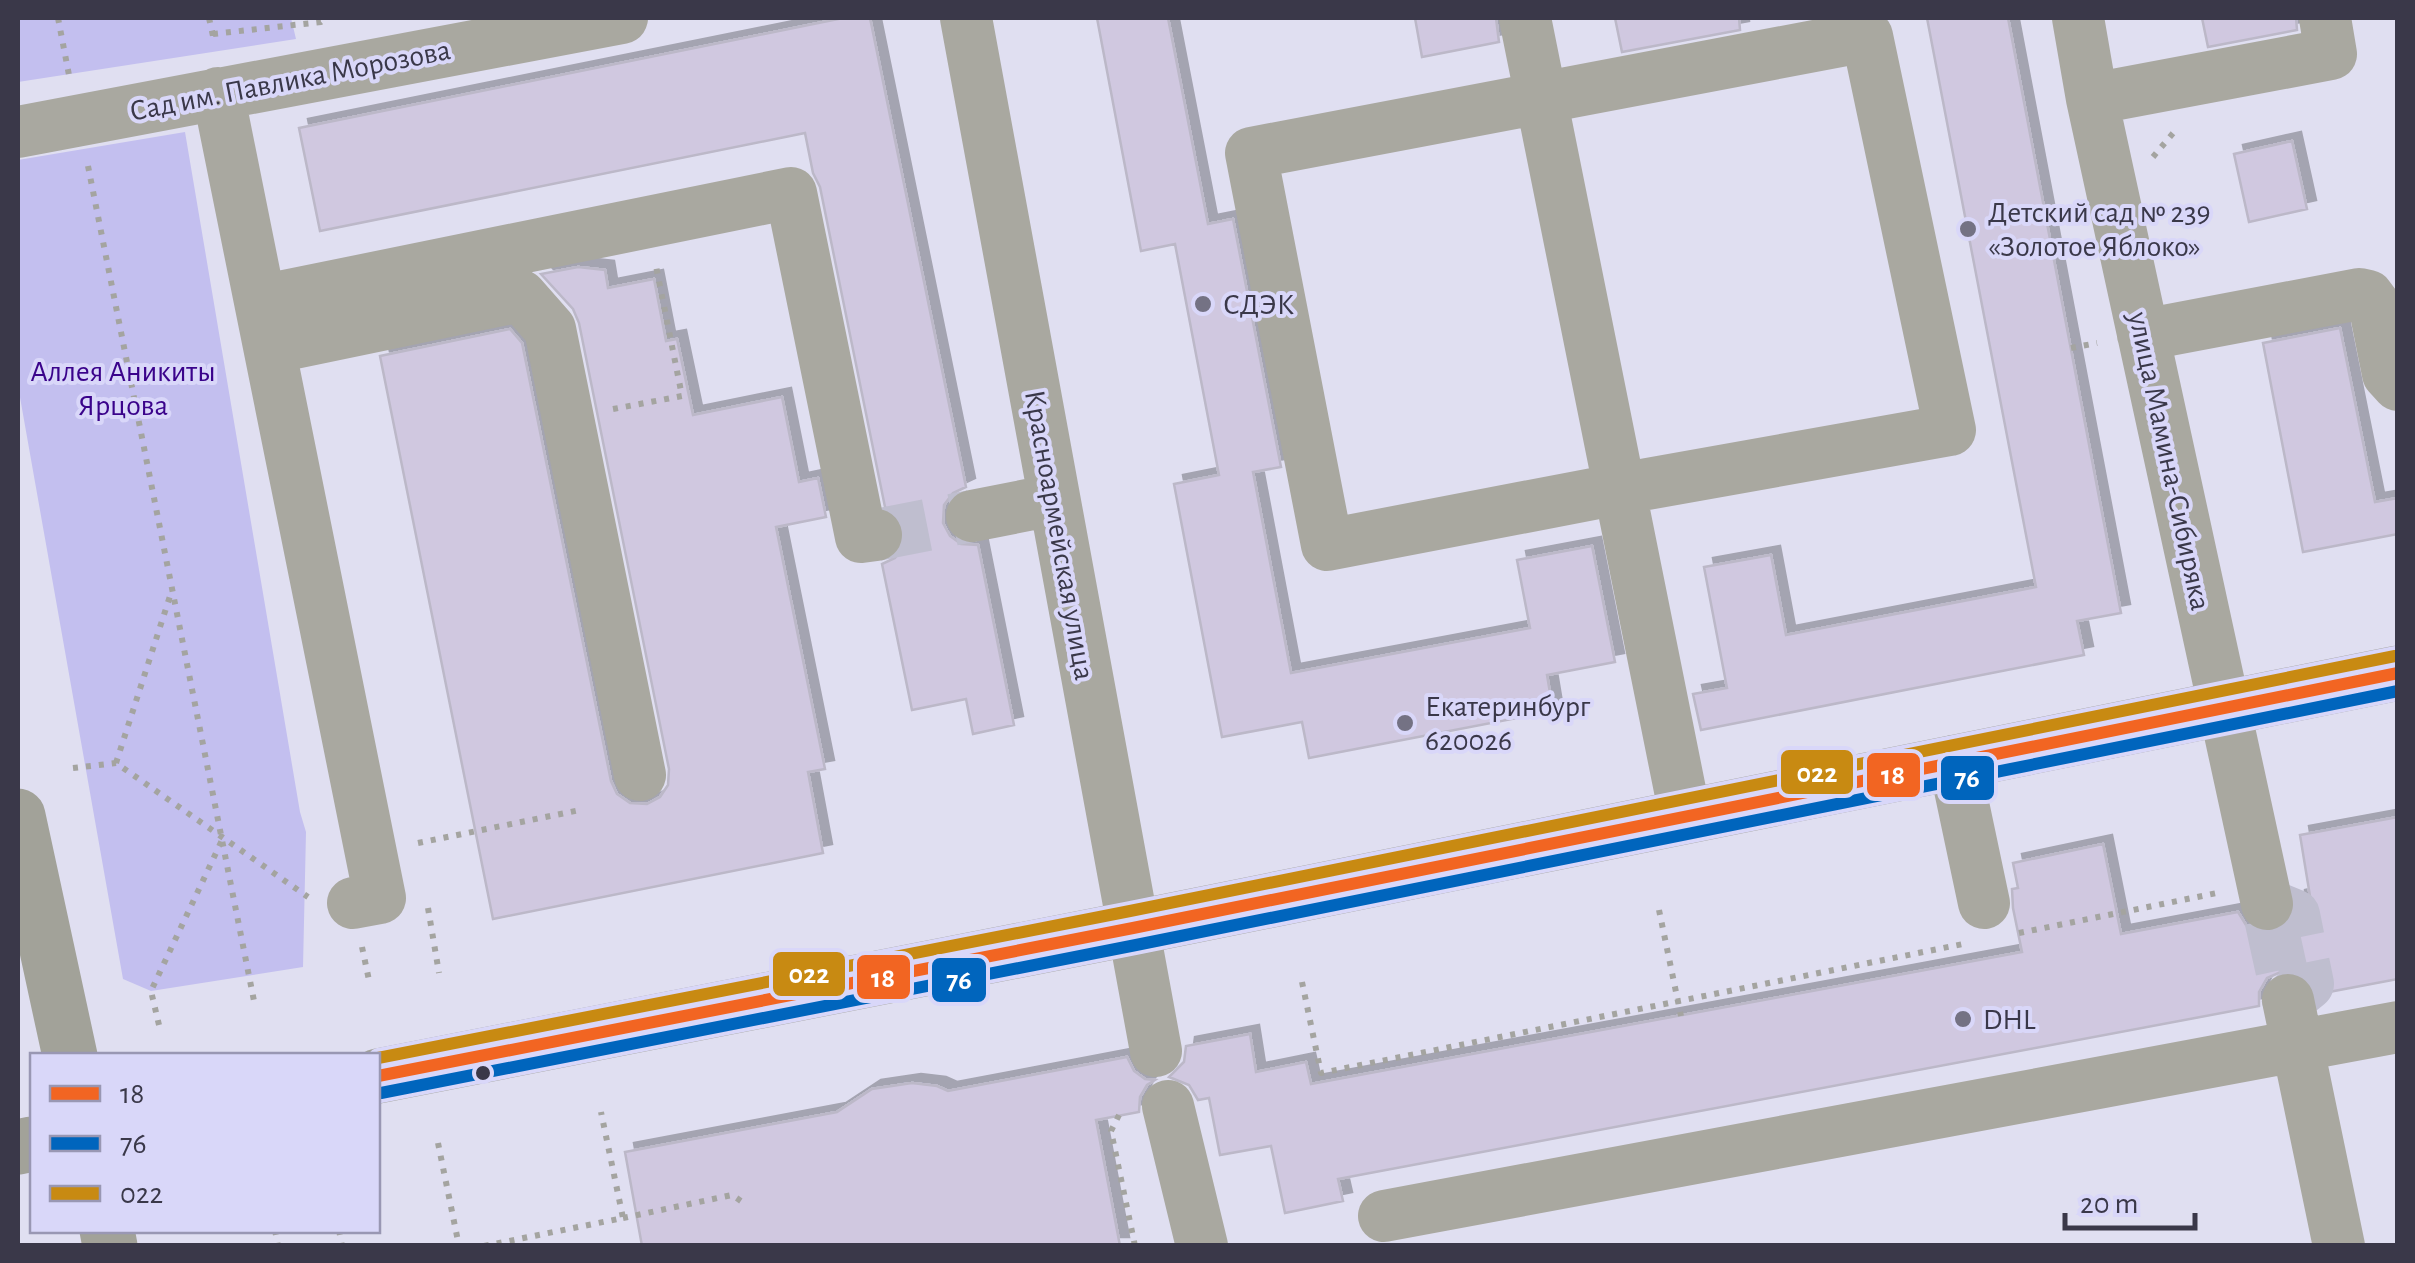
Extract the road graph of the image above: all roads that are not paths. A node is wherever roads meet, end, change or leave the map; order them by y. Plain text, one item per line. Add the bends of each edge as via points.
1 (622, 18) edge
2 (966, 18) edge
3 (1525, 18) edge
4 (2078, 18) edge
5 (2325, 18) edge
6 (218, 93) junction
7 (1539, 97) junction
8 (2092, 99) junction
9 (18, 132) edge
10 (2143, 334) junction
11 (269, 344) junction
12 (381, 361) dead end
13 (2398, 385) edge
14 (1618, 489) junction
15 (1053, 500) junction
16 (972, 516) tunnel mouth
17 (876, 535) dead end
18 (2398, 672) edge
19 (2223, 707) junction
20 (1954, 762) junction
21 (640, 775) dead end
22 (1685, 815) junction
23 (18, 816) edge
24 (2246, 898) tunnel mouth
25 (353, 904) road end
26 (1985, 927) road end
27 (1133, 928) junction
28 (2293, 1024) junction
29 (2398, 1026) edge
30 (1156, 1051) dead end
31 (69, 1053) edge
32 (380, 1076) edge
33 (1144, 1111) road end
34 (1384, 1216) dead end
35 (1202, 1246) edge
36 (2339, 1246) edge

1 - 6 street, Сад им. Павлика Морозова
2 - 15 street, Красноармейская улица
3 - 7 street
4 - 8 street, улица Мамина-Сибиряка
5 - 8 street via 2330,54
6 - 9 street, Сад им. Павлика Морозова
6 - 11 street
7 - 14 street
7 - 14 street via 1251,153 1327,545
7 - 14 street via 1867,36 1950,430
8 - 10 street, улица Мамина-Сибиряка
10 - 13 street via 2359,294 2374,304 2388,374
10 - 19 street, улица Мамина-Сибиряка
11 - 12 street
11 - 17 street via 647,222 791,192 861,537
11 - 21 street via 522,296 550,329
11 - 25 street via 380,898
14 - 22 street
15 - 16 street
15 - 27 street, Красноармейская улица
18 - 19 main road
19 - 20 main road
19 - 24 street, улица Мамина-Сибиряка
20 - 22 main road
20 - 26 street
22 - 27 main road
23 - 31 main road
27 - 30 street, Красноармейская улица
27 - 32 main road
28 - 29 street
28 - 34 street
28 - 36 street
33 - 35 street

